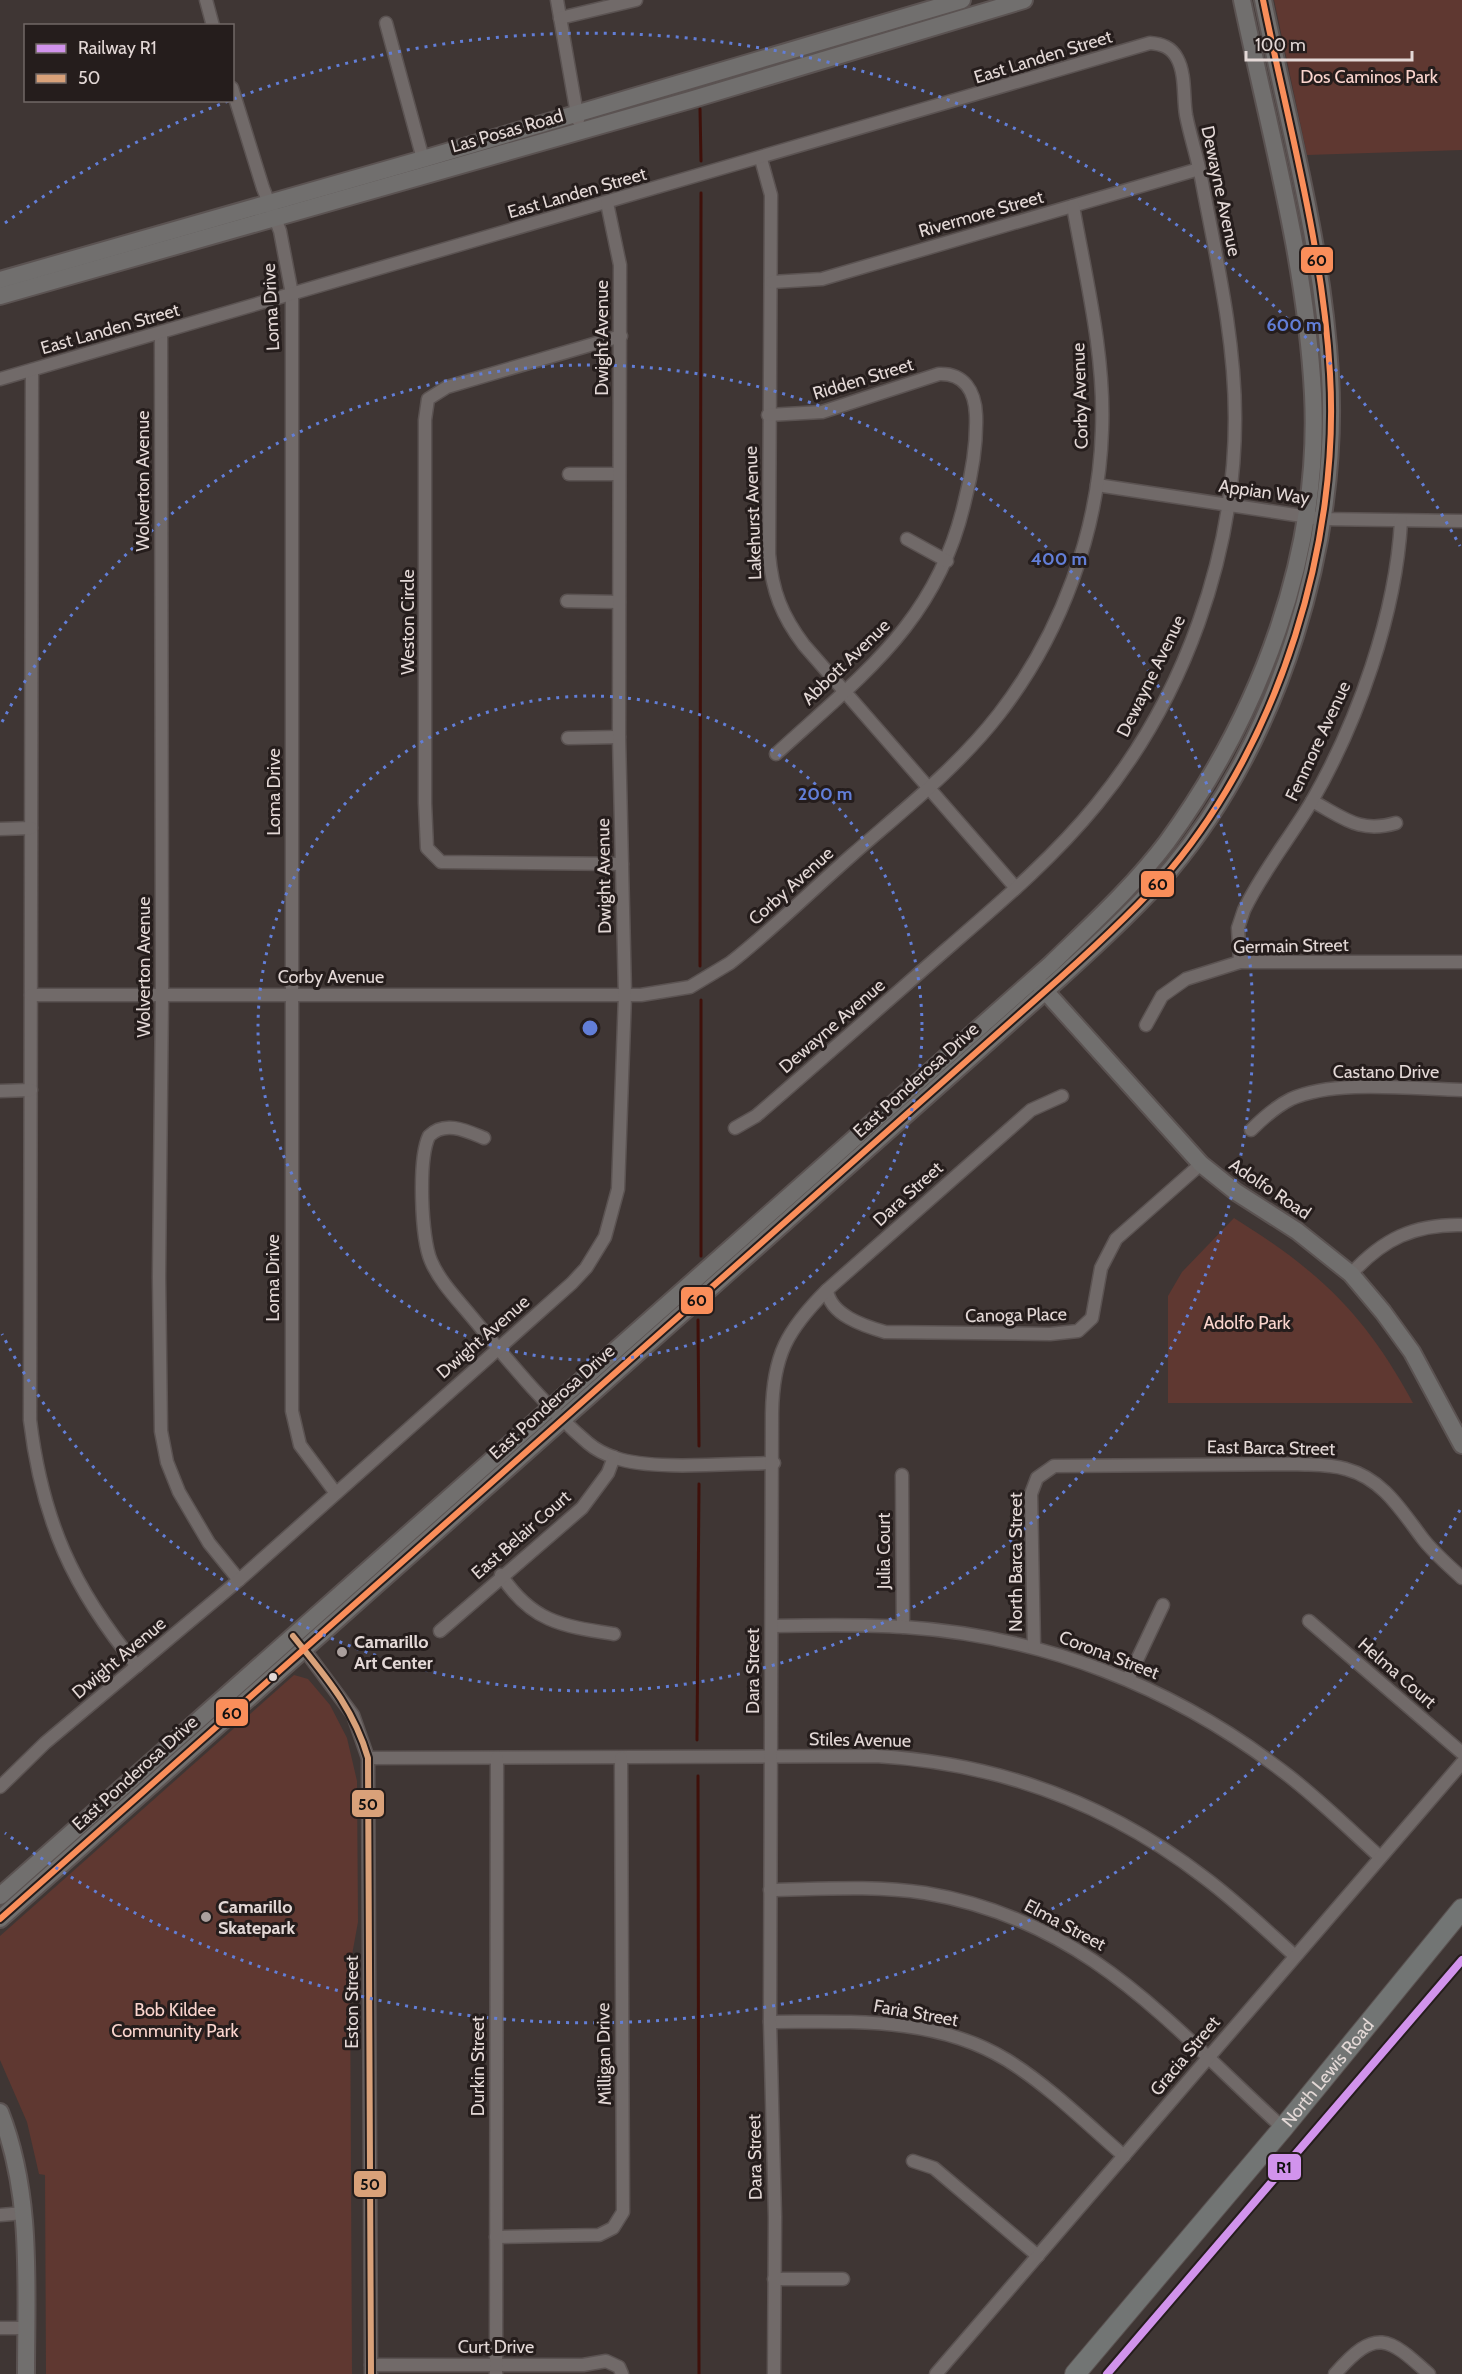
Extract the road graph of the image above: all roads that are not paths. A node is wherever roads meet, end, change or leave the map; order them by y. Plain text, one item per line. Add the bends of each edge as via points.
1 (206, 0) edge
2 (557, 0) edge
3 (636, 0) edge
4 (962, 0) edge
5 (1024, 0) edge
6 (1242, 0) edge
7 (1263, 0) edge
8 (925, 5) edge
9 (560, 18) junction
10 (386, 23) dead end
11 (212, 24) edge
12 (931, 27) junction
13 (1163, 45) joint
14 (234, 94) edge
15 (577, 112) junction
16 (580, 130) junction
17 (423, 159) junction
18 (761, 159) junction
19 (1199, 169) junction
20 (607, 203) junction
21 (1073, 206) junction
22 (272, 211) junction
23 (772, 282) junction
24 (1, 289) edge
25 (292, 294) junction
26 (161, 333) junction
27 (621, 336) junction
28 (32, 370) junction
29 (0, 379) edge
30 (966, 383) joint
31 (768, 415) junction
32 (569, 474) dead end
33 (618, 474) junction
34 (1097, 485) junction
35 (1230, 506) junction
36 (1314, 518) junction
37 (1401, 521) junction
38 (1462, 521) edge
39 (907, 539) dead end
40 (947, 561) junction
41 (567, 601) dead end
42 (618, 602) junction
43 (843, 692) junction
44 (619, 737) junction
45 (568, 738) dead end
46 (776, 754) dead end
47 (928, 788) junction
48 (1312, 801) junction
49 (1396, 823) dead end
50 (31, 828) junction
51 (0, 829) edge
52 (622, 864) junction
53 (1016, 888) junction
54 (1240, 962) junction
55 (1462, 962) edge
56 (1040, 985) junction
57 (32, 995) junction
58 (162, 995) junction
59 (291, 995) junction
60 (625, 995) junction
61 (1146, 1025) dead end
62 (32, 1090) junction
63 (1462, 1090) edge
64 (0, 1091) edge
65 (1062, 1096) dead end
66 (735, 1128) dead end
67 (1251, 1131) dead end
68 (484, 1138) dead end
69 (1201, 1164) junction
70 (1462, 1224) edge
71 (1351, 1274) junction
72 (827, 1290) junction
73 (498, 1348) junction
74 (557, 1413) junction
75 (1462, 1445) edge
76 (614, 1457) junction
77 (774, 1463) junction
78 (902, 1474) dead end
79 (1037, 1478) joint
80 (335, 1492) junction
81 (501, 1575) junction
82 (1462, 1578) edge
83 (238, 1580) junction
84 (1163, 1605) dead end
85 (1309, 1621) dead end
86 (772, 1626) junction
87 (903, 1627) junction
88 (440, 1631) dead end
89 (614, 1634) dead end
90 (298, 1643) junction
91 (1034, 1647) junction
92 (137, 1666) junction
93 (1128, 1679) junction
94 (1462, 1753) edge
95 (368, 1758) junction
96 (497, 1758) junction
97 (621, 1758) junction
98 (771, 1758) junction
99 (1462, 1763) edge
100 (0, 1787) edge
101 (1380, 1857) junction
102 (771, 1890) junction
103 (0, 1896) edge
104 (1462, 1909) edge
105 (0, 1919) edge
106 (1295, 1956) junction
107 (771, 2022) junction
108 (1208, 2056) junction
109 (0, 2112) edge
110 (1283, 2128) junction
111 (5, 2141) edge
112 (1124, 2156) junction
113 (913, 2161) dead end
114 (24, 2213) junction
115 (0, 2215) edge
116 (496, 2237) junction
117 (1038, 2256) junction
118 (774, 2279) junction
119 (843, 2279) dead end
120 (0, 2328) edge
121 (26, 2328) junction
122 (371, 2370) edge
123 (496, 2370) edge
124 (620, 2370) edge
125 (26, 2374) edge
126 (774, 2374) edge
127 (936, 2374) edge
128 (1075, 2374) edge
129 (1335, 2374) edge
130 (1429, 2374) edge

1 - 11 street
2 - 9 street
3 - 9 street
4 - 8 main road, Las Posas Road
5 - 12 main road, Las Posas Road
6 - 36 main road, East Ponderosa Drive via 1309,339
7 - 36 main road, East Ponderosa Drive via 1311,231 1326,332 1330,432
8 - 12 street
8 - 15 main road, Las Posas Road
9 - 15 street
10 - 17 street
12 - 16 main road, Las Posas Road
13 - 18 street, East Landen Street via 1150,43
13 - 19 street, Dewayne Avenue via 1174,53 1180,68
14 - 22 street, Loma Drive
15 - 16 street
15 - 17 main road, Las Posas Road
16 - 22 main road, Las Posas Road
17 - 22 main road, Las Posas Road
18 - 20 street, East Landen Street
18 - 23 street, Lakehurst Avenue via 771,195
19 - 21 street, Rivermore Street
19 - 35 street, Dewayne Avenue via 1233,362 1235,443
20 - 25 street, East Landen Street
20 - 27 street, Dwight Avenue via 620,255
21 - 23 street, Rivermore Street via 822,279
21 - 34 street, Corby Avenue via 1099,355 1102,428
22 - 24 main road, Las Posas Road
22 - 25 street, Loma Drive via 285,249
23 - 31 street, Lakehurst Avenue
25 - 26 street, East Landen Street
25 - 59 street, Loma Drive
26 - 28 street, East Landen Street
26 - 58 street, Wolverton Avenue
27 - 33 street, Dwight Avenue
27 - 52 street, Weston Circle via 447,387 428,399 425,803 427,848 441,862
28 - 29 street, East Landen Street
28 - 50 street
30 - 31 street, Ridden Street via 956,376 939,374 822,412
30 - 40 street, Abbott Avenue via 976,408 973,458 963,512
31 - 43 street, Lakehurst Avenue via 769,554 775,595 790,626
32 - 33 street
33 - 42 street, Dwight Avenue
34 - 35 street, Appian Way
34 - 47 street, Corby Avenue via 1084,546 1052,630 998,715
35 - 36 street, Appian Way
35 - 53 street, Dewayne Avenue via 1194,636 1145,734 1099,803
36 - 37 street, Appian Way
36 - 56 main road, East Ponderosa Drive via 1242,723 1217,768 1147,866
37 - 38 street, Appian Way
37 - 48 street, Fenmore Avenue via 1395,577 1376,650
39 - 40 street
40 - 43 street, Abbott Avenue via 902,634
41 - 42 street
42 - 44 street, Dwight Avenue
43 - 46 street, Abbott Avenue
43 - 47 street, Lakehurst Avenue
44 - 45 street
44 - 52 street, Dwight Avenue
47 - 53 street, Lakehurst Avenue
47 - 60 street, Corby Avenue via 730,963 690,987 666,993
48 - 49 street via 1362,826 1379,828
48 - 54 street, Fenmore Avenue via 1244,910 1238,928
50 - 51 street
50 - 57 street
52 - 60 street, Dwight Avenue
53 - 66 street, Dewayne Avenue via 756,1116
54 - 55 street, Germain Street
54 - 61 street, Germain Street via 1186,979 1155,1005
56 - 69 main road, Adolfo Road
56 - 74 main road, East Ponderosa Drive
57 - 58 street, Corby Avenue
57 - 62 street
58 - 59 street, Corby Avenue
58 - 83 street, Wolverton Avenue via 161,1431 178,1492 209,1543
59 - 60 street, Corby Avenue
59 - 80 street, Loma Drive via 292,1411 300,1445
60 - 73 street, Dwight Avenue via 618,1189 612,1220 586,1268
62 - 64 street
62 - 92 street via 33,1447 47,1504 72,1570 92,1608
63 - 67 street, Castano Drive via 1317,1091 1280,1105
65 - 72 street, Dara Street via 1031,1110
68 - 73 street via 453,1128 439,1129 429,1136 424,1161 423,1234 436,1272
69 - 71 main road, Adolfo Road
69 - 72 street, Canoga Place via 1116,1239 1101,1268 1092,1318 1078,1331 885,1332 850,1318 832,1304
70 - 71 street via 1429,1226 1399,1234 1373,1251
71 - 75 main road, Adolfo Road via 1412,1352
72 - 77 street, Dara Street via 790,1331 776,1370 772,1395
73 - 74 street
73 - 80 street, Dwight Avenue
74 - 76 street via 590,1445
74 - 90 main road, East Ponderosa Drive
76 - 77 street via 666,1464
76 - 81 street, East Belair Court via 582,1508
77 - 86 street, Dara Street
78 - 87 street, Julia Court
79 - 82 street, East Barca Street via 1064,1464 1339,1467 1368,1478 1384,1490
79 - 91 street, North Barca Street via 1031,1494
80 - 83 street, Dwight Avenue
81 - 88 street, East Belair Court
81 - 89 street via 522,1603 549,1621
83 - 92 street, Dwight Avenue
84 - 93 street
85 - 94 street, Helma Court
86 - 87 street, Corona Street
86 - 98 street, Dara Street
87 - 91 street, Corona Street
90 - 95 street, Eston Street via 353,1715
90 - 103 main road, East Ponderosa Drive
90 - 105 main road, East Ponderosa Drive
91 - 93 street, Corona Street
92 - 100 street, Dwight Avenue via 45,1743
93 - 101 street, Corona Street via 1233,1735 1290,1776
95 - 96 street, Stiles Avenue
95 - 122 street, Eston Street
96 - 97 street, Stiles Avenue
96 - 116 street, Durkin Street
97 - 98 street, Stiles Avenue
97 - 116 street, Milligan Drive via 623,2212 614,2228 599,2235
98 - 102 street, Dara Street
98 - 106 street, Stiles Avenue via 916,1758 991,1771 1059,1793 1133,1829 1171,1853 1207,1879
99 - 101 street, Gracia Street
101 - 106 street, Gracia Street
102 - 107 street, Dara Street
102 - 108 street, Elma Street via 900,1890 997,1911 1050,1934 1106,1968
104 - 110 main road, North Lewis Road
106 - 108 street, Gracia Street
107 - 112 street, Faria Street via 873,2021 947,2034 974,2044 1028,2075
107 - 118 street, Dara Street
108 - 110 street, Elma Street
108 - 112 street, Gracia Street
109 - 111 main road
110 - 128 main road, North Lewis Road
111 - 114 main road
112 - 117 street, Gracia Street
113 - 117 street via 934,2168
114 - 115 street
114 - 121 main road
116 - 123 street, Durkin Street
117 - 127 street, Gracia Street
118 - 119 street
118 - 126 street, Dara Street
120 - 121 street
121 - 125 main road
122 - 123 street, Curt Drive
123 - 124 street, Curt Drive via 606,2361
129 - 130 street via 1355,2352 1377,2342 1399,2347

